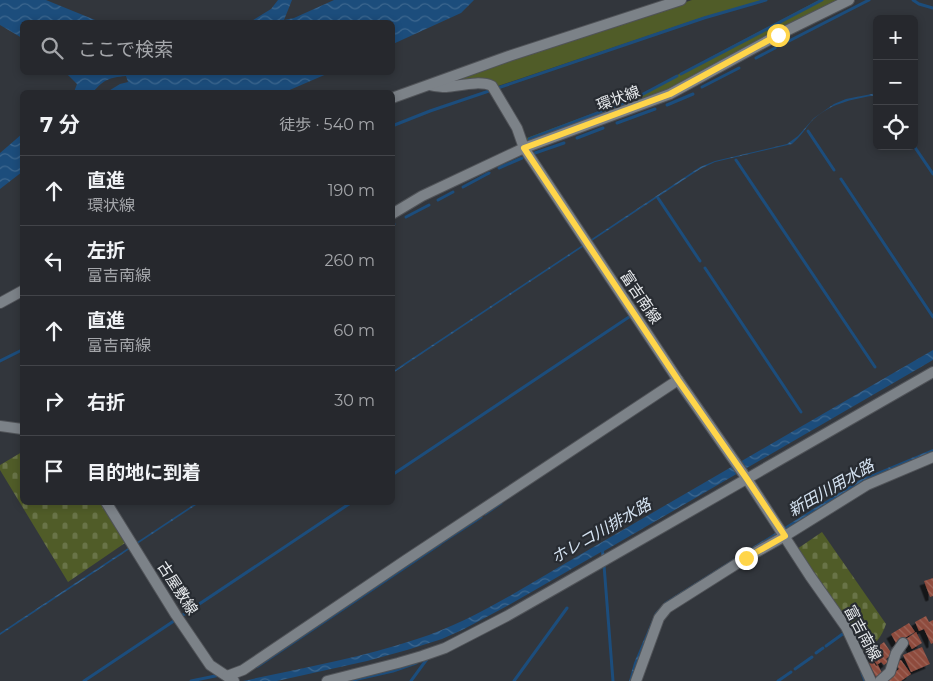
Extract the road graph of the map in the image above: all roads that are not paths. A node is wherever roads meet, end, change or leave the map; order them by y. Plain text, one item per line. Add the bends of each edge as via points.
1 (681, 0) edge
2 (850, 0) edge
3 (430, 84) junction
4 (395, 97) edge
5 (524, 148) junction
6 (395, 212) edge
7 (20, 292) edge
8 (0, 302) edge
9 (933, 372) edge
10 (678, 380) junction
11 (0, 426) edge
12 (20, 430) edge
13 (933, 457) edge
14 (746, 476) junction
15 (108, 505) edge
16 (785, 536) junction
17 (903, 643) dead end
18 (231, 679) edge
19 (327, 681) edge
20 (636, 681) edge
21 (871, 681) edge
22 (880, 681) edge

1 - 3 street
2 - 5 street, 環状線 via 670,94
3 - 4 street
3 - 5 street, 富吉南線 via 444,87 481,83 492,86 517,128
5 - 6 street, 環状線
5 - 10 street, 富吉南線
7 - 8 street
9 - 14 street
10 - 14 street, 富吉南線
10 - 18 street
11 - 12 street
13 - 16 street via 867,485
14 - 16 street, 富吉南線
14 - 19 street via 508,616 445,648
15 - 18 street, 古屋敷線 via 210,665
16 - 20 street via 668,608 659,618
16 - 21 street, 富吉南線 via 846,628
17 - 22 street via 890,672

